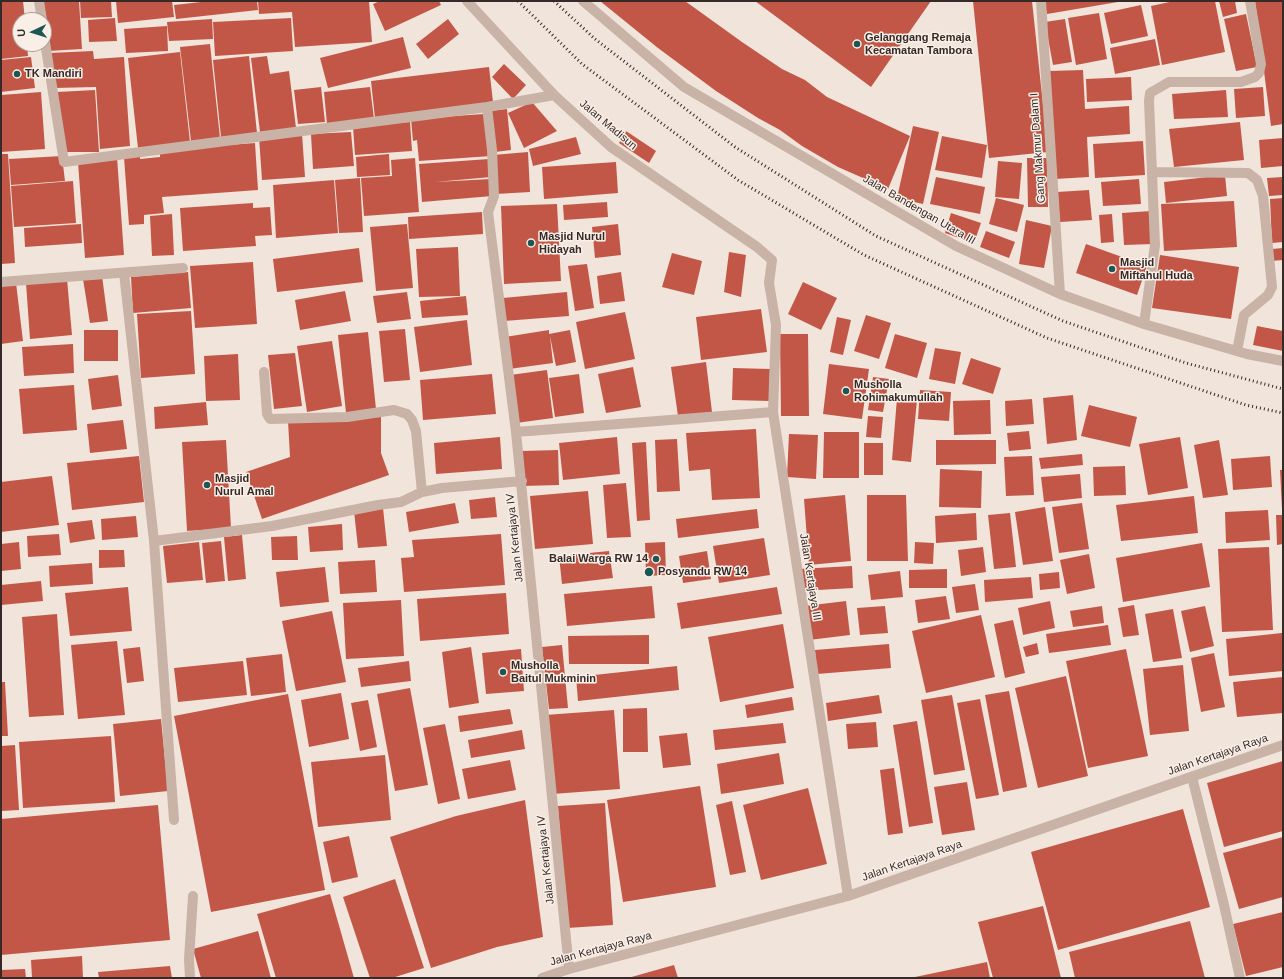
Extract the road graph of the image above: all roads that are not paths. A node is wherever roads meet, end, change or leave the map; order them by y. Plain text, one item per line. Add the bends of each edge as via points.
1 (38, 1) edge
2 (467, 1) edge
3 (583, 1) edge
4 (1041, 1) edge
5 (1250, 1) edge
6 (40, 12) edge
7 (47, 52) edge
8 (554, 95) junction
9 (487, 107) junction
10 (1152, 172) junction
11 (772, 260) joint
12 (183, 268) dead end
13 (124, 273) junction
14 (1, 282) edge
15 (1060, 294) junction
16 (1144, 324) junction
17 (1237, 351) junction
18 (1283, 361) edge
19 (264, 372) dead end
20 (773, 412) junction
21 (516, 432) junction
22 (522, 481) junction
23 (422, 492) junction
24 (154, 541) junction
25 (1283, 745) edge
26 (1192, 777) junction
27 (174, 820) dead end
28 (193, 896) dead end
29 (848, 896) junction
30 (569, 969) junction
31 (190, 978) edge
32 (542, 978) edge
33 (1240, 978) edge

1 - 6 street
2 - 8 street, Jalan Madisun
3 - 15 street, Jalan Bandengan Utara III via 684,87 956,246
4 - 15 street, Gang Makmur Dalam I
5 - 10 street via 1261,64 1259,73 1241,82 1169,82 1150,93
7 - 9 street via 64,162
8 - 9 street
8 - 11 street, Jalan Madisun via 611,147 757,247
9 - 21 street, Jalan Kertajaya IV via 494,196 488,212
10 - 16 street via 1156,245
10 - 17 street via 1248,172 1257,180 1263,196 1272,287 1268,295 1244,315
11 - 20 street, Jalan Kertajaya III via 769,283 776,325
12 - 13 street
13 - 14 street
13 - 24 street
15 - 16 street, Jalan Bandengan Utara III
16 - 17 street, Jalan Bandengan Utara III
17 - 18 street, Jalan Bandengan Utara III
19 - 23 street via 267,414 275,420 347,417 394,410 407,414 416,431
20 - 21 street
20 - 29 street, Jalan Kertajaya III
21 - 22 street, Jalan Kertajaya IV
22 - 23 street via 448,487
22 - 30 street, Jalan Kertajaya IV
23 - 24 street via 400,502 272,526
24 - 27 street
25 - 26 street, Jalan Kertajaya Raya
26 - 29 street, Jalan Kertajaya Raya
26 - 33 street
28 - 31 street
29 - 30 street, Jalan Kertajaya Raya
30 - 32 street, Jalan Kertajaya Raya

